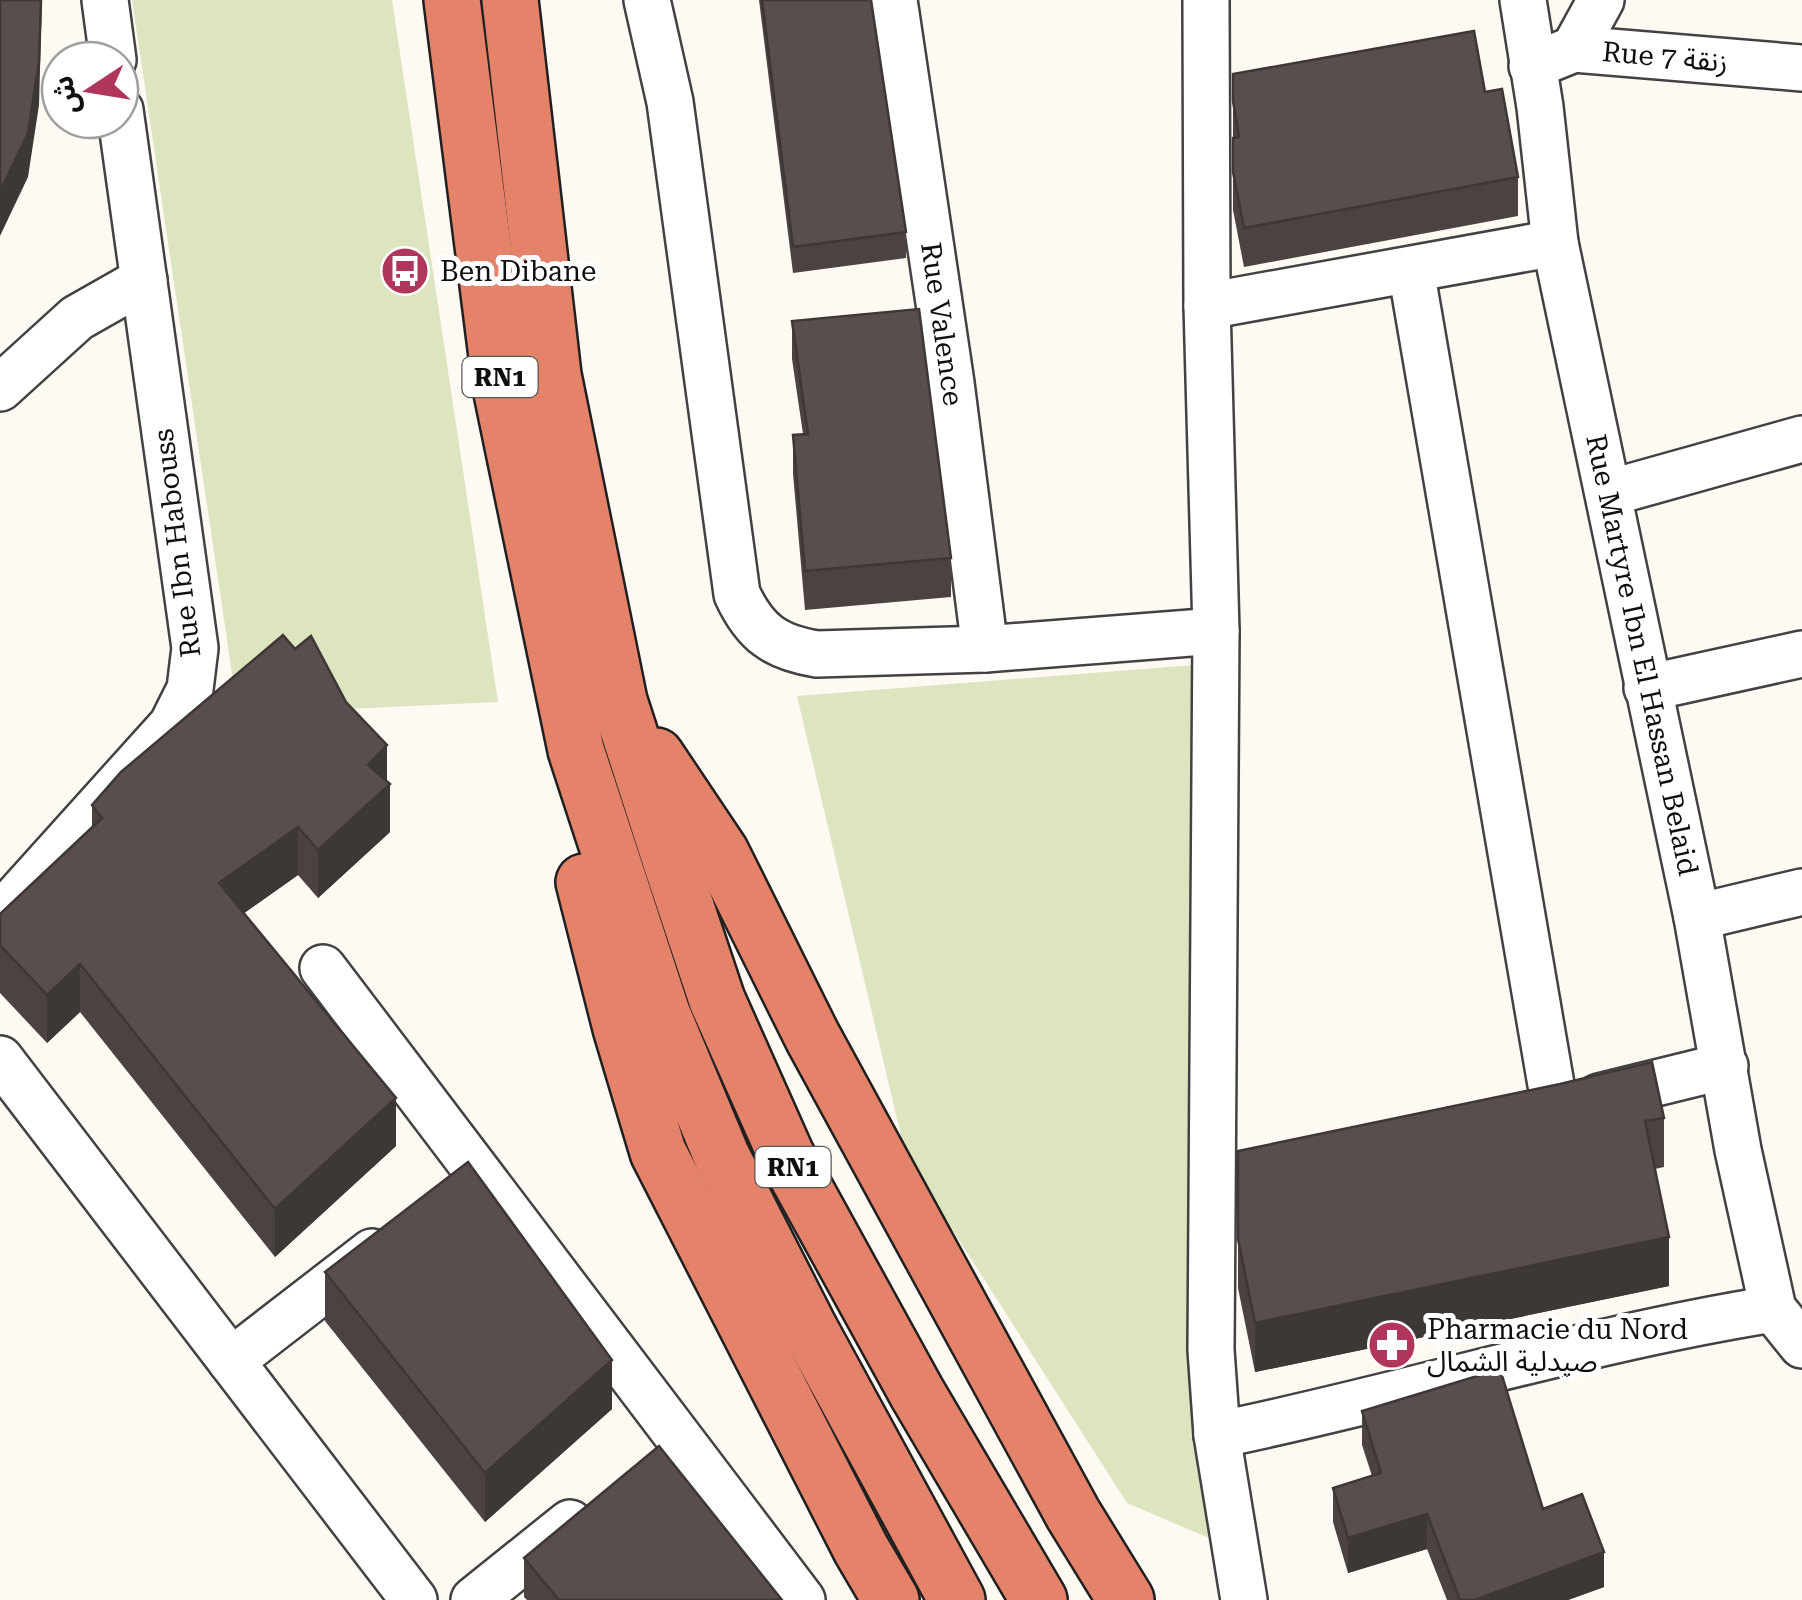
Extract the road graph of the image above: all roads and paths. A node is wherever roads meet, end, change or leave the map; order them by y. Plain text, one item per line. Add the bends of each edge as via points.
1 (104, 0) edge
2 (452, 0) edge
3 (510, 0) edge
4 (648, 0) edge
5 (894, 0) edge
6 (1206, 0) edge
7 (1522, 0) edge
8 (1602, 0) edge
9 (110, 40) edge
10 (1574, 48) junction
11 (1532, 66) junction
12 (1802, 68) edge
13 (124, 140) edge
14 (1555, 243) junction
15 (1411, 270) junction
16 (144, 280) junction
17 (1207, 306) junction
18 (0, 388) edge
19 (1802, 439) edge
20 (1609, 493) junction
21 (1216, 631) junction
22 (985, 650) junction
23 (1802, 654) edge
24 (1647, 688) junction
25 (619, 701) junction
26 (576, 750) junction
27 (1802, 892) edge
28 (0, 916) edge
29 (1697, 917) junction
30 (323, 968) dead end
31 (0, 1060) edge
32 (1725, 1066) junction
33 (400, 1230) edge
34 (1772, 1309) junction
35 (1802, 1345) edge
36 (232, 1361) junction
37 (1217, 1434) junction
38 (605, 1495) edge
39 (414, 1600) edge
40 (474, 1600) edge
41 (802, 1600) edge
42 (892, 1600) edge
43 (957, 1600) edge
44 (1039, 1600) edge
45 (1126, 1600) edge
46 (1244, 1600) edge

1 - 9 street
2 - 26 highway, RN1 via 501,388
3 - 25 highway, RN1 via 553,374
4 - 22 street via 670,102 737,594 748,618 792,650 817,654
5 - 22 street, Rue Valence
6 - 17 street
7 - 11 street, Rue Martyre Ibn El Hassan Belaid
8 - 10 street
10 - 11 street, Rue 7 زنقة
10 - 12 street, Rue 7 زنقة
11 - 14 street, Rue Martyre Ibn El Hassan Belaid
13 - 16 street, Rue Ibn Habouss
14 - 15 street
14 - 20 street, Rue Martyre Ibn El Hassan Belaid
15 - 17 street
15 - 32 street via 1536,1112
16 - 18 street via 78,318
16 - 28 street, Rue Ibn Habouss via 195,648 190,688 172,725
17 - 21 street
19 - 20 street
20 - 24 street, Rue Martyre Ibn El Hassan Belaid
21 - 22 street
21 - 37 street via 1230,1175 1211,1350
23 - 24 street
24 - 29 street, Rue Martyre Ibn El Hassan Belaid
25 - 44 highway, RN1 via 717,1000 786,1155
25 - 45 highway via 721,853 812,1036
26 - 42 highway via 580,865 658,1152
26 - 43 highway, RN1 via 662,1013 722,1157
27 - 29 street
29 - 32 street, Rue Martyre Ibn El Hassan Belaid
30 - 41 street via 462,1183 663,1448
31 - 36 street
32 - 34 street, Rue Martyre Ibn El Hassan Belaid
33 - 36 street
34 - 35 street
34 - 37 street via 1683,1323
36 - 39 street
37 - 46 street
38 - 40 street

